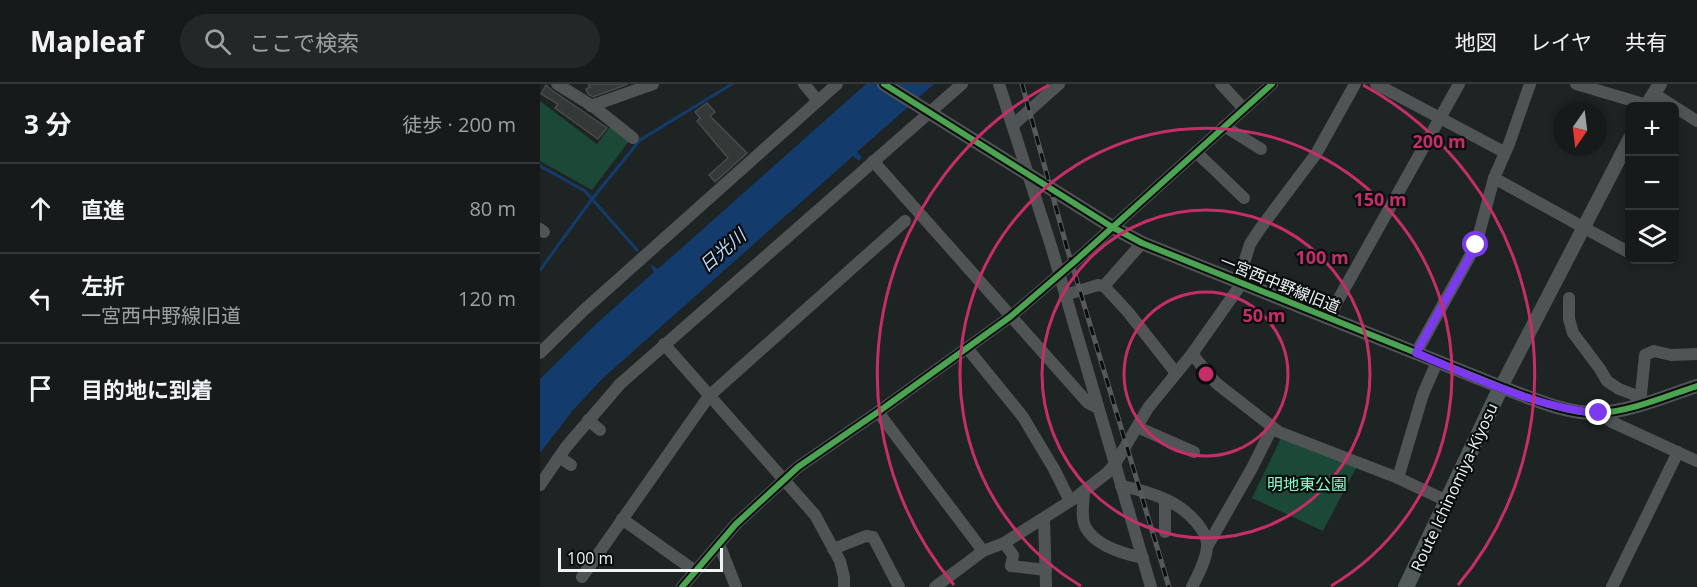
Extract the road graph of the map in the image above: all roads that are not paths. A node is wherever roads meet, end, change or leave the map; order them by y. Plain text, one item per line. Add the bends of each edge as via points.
1 (558, 84) edge
2 (653, 84) edge
3 (804, 84) edge
4 (837, 84) edge
5 (884, 84) edge
6 (962, 84) edge
7 (999, 84) edge
8 (1059, 84) edge
9 (1221, 84) edge
10 (1272, 84) edge
11 (1355, 84) edge
12 (1376, 84) edge
13 (1459, 84) edge
14 (1530, 84) edge
15 (1576, 84) edge
16 (1652, 97) edge
17 (819, 101) junction
18 (591, 106) junction
19 (1244, 109) junction
20 (929, 112) junction
21 (1440, 119) junction
22 (1697, 121) edge
23 (1013, 125) junction
24 (1224, 126) junction
25 (633, 138) dead end
26 (1625, 146) edge
27 (1261, 149) dead end
28 (1196, 152) junction
29 (1504, 152) junction
30 (873, 161) junction
31 (1027, 173) junction
32 (1494, 178) junction
33 (1244, 198) dead end
34 (904, 221) dead end
35 (1112, 226) junction
36 (1583, 227) junction
37 (1143, 243) junction
38 (1625, 251) edge
39 (1059, 275) junction
40 (1240, 282) junction
41 (1104, 286) junction
42 (1065, 295) junction
43 (1569, 298) dead end
44 (1010, 317) junction
45 (1329, 318) junction
46 (664, 344) junction
47 (967, 348) junction
48 (540, 353) edge
49 (1416, 353) junction
50 (1192, 354) junction
51 (1697, 354) edge
52 (1437, 362) junction
53 (1176, 373) junction
54 (1697, 386) edge
55 (1501, 387) junction
56 (710, 396) junction
57 (1640, 404) junction
58 (1098, 408) junction
59 (878, 412) junction
60 (1599, 413) junction
61 (588, 420) junction
62 (1137, 428) junction
63 (1272, 428) junction
64 (600, 430) dead end
65 (1194, 452) dead end
66 (1678, 452) junction
67 (559, 457) junction
68 (1697, 461) edge
69 (1114, 464) junction
70 (571, 465) dead end
71 (1398, 478) junction
72 (783, 480) junction
73 (540, 485) edge
74 (1121, 486) junction
75 (1084, 491) junction
76 (1070, 501) junction
77 (1165, 501) junction
78 (1447, 501) junction
79 (1044, 518) junction
80 (622, 519) junction
81 (1165, 532) dead end
82 (1004, 543) junction
83 (719, 544) junction
84 (1208, 545) junction
85 (833, 549) junction
86 (983, 551) junction
87 (1143, 558) junction
88 (1046, 570) junction
89 (695, 571) junction
90 (582, 577) dead end
91 (682, 587) edge
92 (736, 587) edge
93 (844, 587) edge
94 (899, 587) edge
95 (934, 587) edge
96 (1046, 587) edge
97 (1151, 587) edge
98 (1192, 587) edge
99 (1406, 587) edge
100 (1612, 587) edge

1 - 18 street
2 - 18 street
3 - 17 street
4 - 17 street
5 - 20 street, 一宮西中野線旧道
6 - 20 street
7 - 23 street
8 - 23 street
9 - 19 street
10 - 19 street
11 - 40 street via 1316,154 1250,244
12 - 21 street
13 - 21 street
14 - 29 street
15 - 16 street
16 - 22 street
17 - 48 street
18 - 25 street
19 - 24 street
20 - 30 street
20 - 31 street, 一宮西中野線旧道
21 - 29 street
21 - 45 street
23 - 31 street
24 - 27 street
24 - 28 street
26 - 36 street
28 - 33 street
28 - 35 street
29 - 32 street
30 - 44 street
30 - 46 street
31 - 35 street, 一宮西中野線旧道
31 - 39 street
32 - 36 street
32 - 49 street via 1476,245
34 - 56 street
35 - 37 street, 一宮西中野線旧道
35 - 39 street
36 - 38 street
36 - 55 street
37 - 40 street, 一宮西中野線旧道
37 - 41 street
39 - 42 street
39 - 44 street
40 - 45 street, 一宮西中野線旧道
40 - 50 street
41 - 42 street
41 - 53 street
42 - 58 street
43 - 57 street via 1573,333 1607,381 1635,395
44 - 47 street
44 - 58 street
45 - 49 street, 一宮西中野線旧道
46 - 56 street
46 - 61 street
47 - 59 street
47 - 76 street via 1023,417
49 - 52 street, 一宮西中野線旧道
50 - 53 street
50 - 63 street via 1216,383
51 - 57 street via 1654,351 1645,355
52 - 55 street, 一宮西中野線旧道
52 - 71 street via 1423,394
53 - 62 street
54 - 57 street, 一宮西中野線旧道
55 - 60 street, 一宮西中野線旧道 via 1545,404
55 - 78 main road, Route Ichinomiya-Kiyosu
56 - 72 street
56 - 80 street
57 - 60 street, 一宮西中野線旧道
58 - 69 street
59 - 72 street
59 - 86 street
60 - 66 street
61 - 64 street
61 - 67 street
62 - 65 street
62 - 69 street
63 - 71 street
63 - 84 street
66 - 68 street
66 - 100 street
67 - 70 street
67 - 73 street
69 - 74 street
69 - 75 street
71 - 78 street
72 - 83 street
72 - 85 street via 815,515
74 - 77 street via 1143,490
74 - 87 street
75 - 76 street
75 - 87 street via 1086,528 1122,554
76 - 79 street
77 - 81 street
77 - 84 street via 1194,517
78 - 99 main road, Route Ichinomiya-Kiyosu
79 - 82 street
79 - 88 street
80 - 89 street
80 - 90 street
82 - 86 street
82 - 88 street via 1013,555 1011,566
83 - 89 street
83 - 92 street
84 - 98 street
85 - 93 street via 840,561
85 - 94 street via 873,537
86 - 95 street
87 - 97 street
88 - 96 street
89 - 91 street

